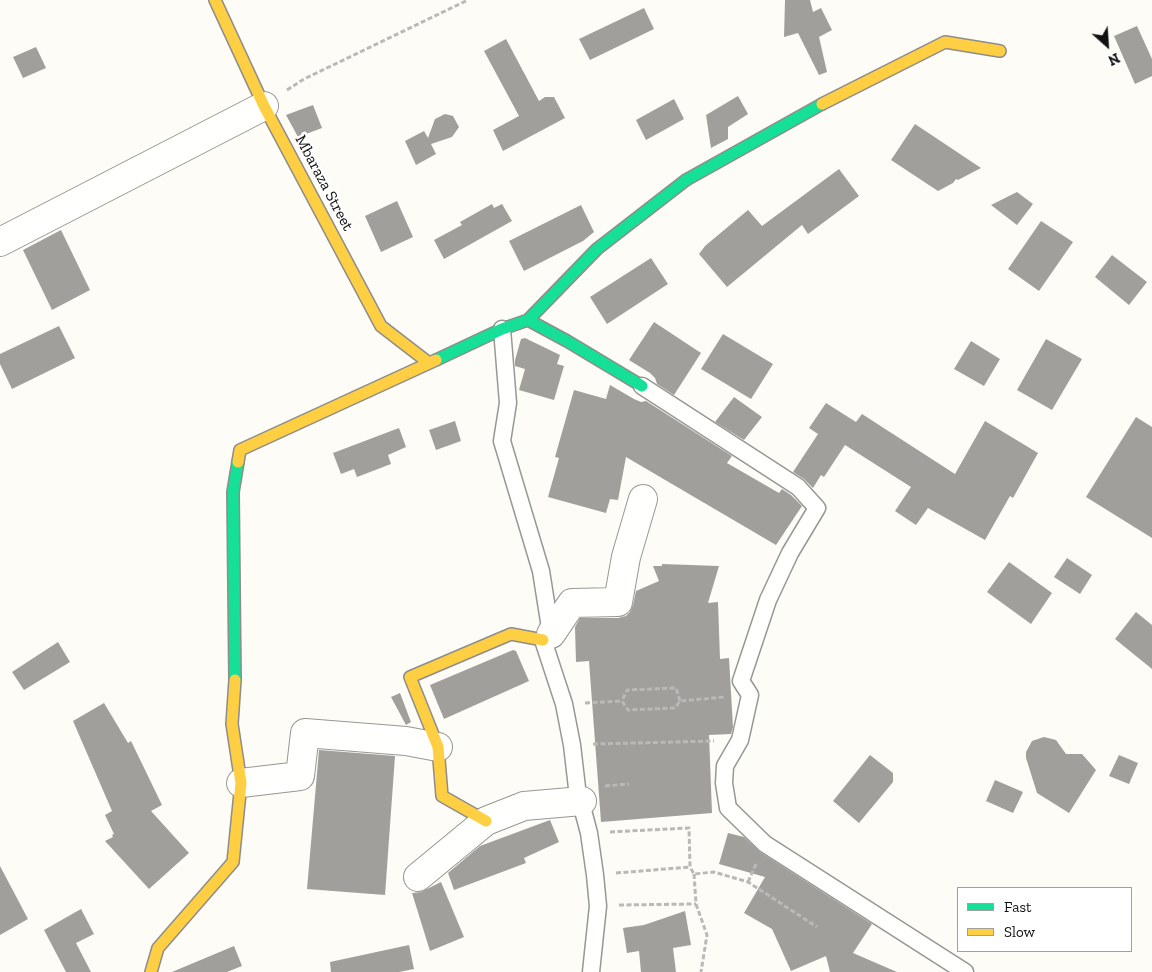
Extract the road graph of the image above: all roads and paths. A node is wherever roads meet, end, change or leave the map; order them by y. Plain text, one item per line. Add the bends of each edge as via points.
1 (215, 0) edge
2 (468, 0) edge
3 (1000, 51) dead end
4 (264, 106) junction
5 (0, 242) edge
6 (528, 320) junction
7 (502, 329) junction
8 (429, 362) junction
9 (642, 386) joint
10 (643, 499) dead end
11 (547, 637) junction
12 (750, 694) junction
13 (680, 700) junction
14 (622, 701) junction
15 (564, 704) junction
16 (740, 740) junction
17 (572, 745) junction
18 (438, 747) junction
19 (241, 783) junction
20 (582, 801) junction
21 (486, 821) junction
22 (589, 833) junction
23 (690, 867) junction
24 (694, 874) junction
25 (595, 875) junction
26 (418, 877) dead end
27 (696, 904) junction
28 (598, 906) junction
29 (816, 927) dead end
30 (151, 972) edge
31 (592, 972) edge
32 (701, 972) edge
33 (965, 972) edge

1 - 4 street, Mbaraza Street
2 - 4 path via 304,79
3 - 6 street via 945,42 809,111 686,180 597,249
4 - 5 street
4 - 8 street, Mbaraza Street via 381,326
6 - 7 street
6 - 9 street
7 - 8 street
7 - 11 lane via 508,403 502,441 541,571
8 - 19 street via 240,450 233,492 236,671 232,724
9 - 12 lane via 798,487 817,508 768,600 741,681
10 - 11 street via 626,557 618,602 572,603
11 - 15 lane
11 - 18 street via 511,634 410,677
12 - 13 path
12 - 16 lane
13 - 14 path via 675,708 628,710
13 - 14 path via 676,688 627,690
14 - 15 path
15 - 17 lane
16 - 17 path
16 - 33 lane via 725,766 728,808 765,844
17 - 20 lane via 577,788
18 - 19 street via 305,732 300,776
18 - 21 street via 442,796
19 - 30 street via 233,862 158,948
20 - 21 street via 524,806
20 - 22 lane
21 - 26 street
22 - 23 path via 689,828
22 - 25 lane
23 - 24 path
23 - 25 path
24 - 27 path
24 - 29 path via 714,872 748,882
25 - 28 lane
27 - 28 path
27 - 32 path via 707,935
28 - 31 lane

